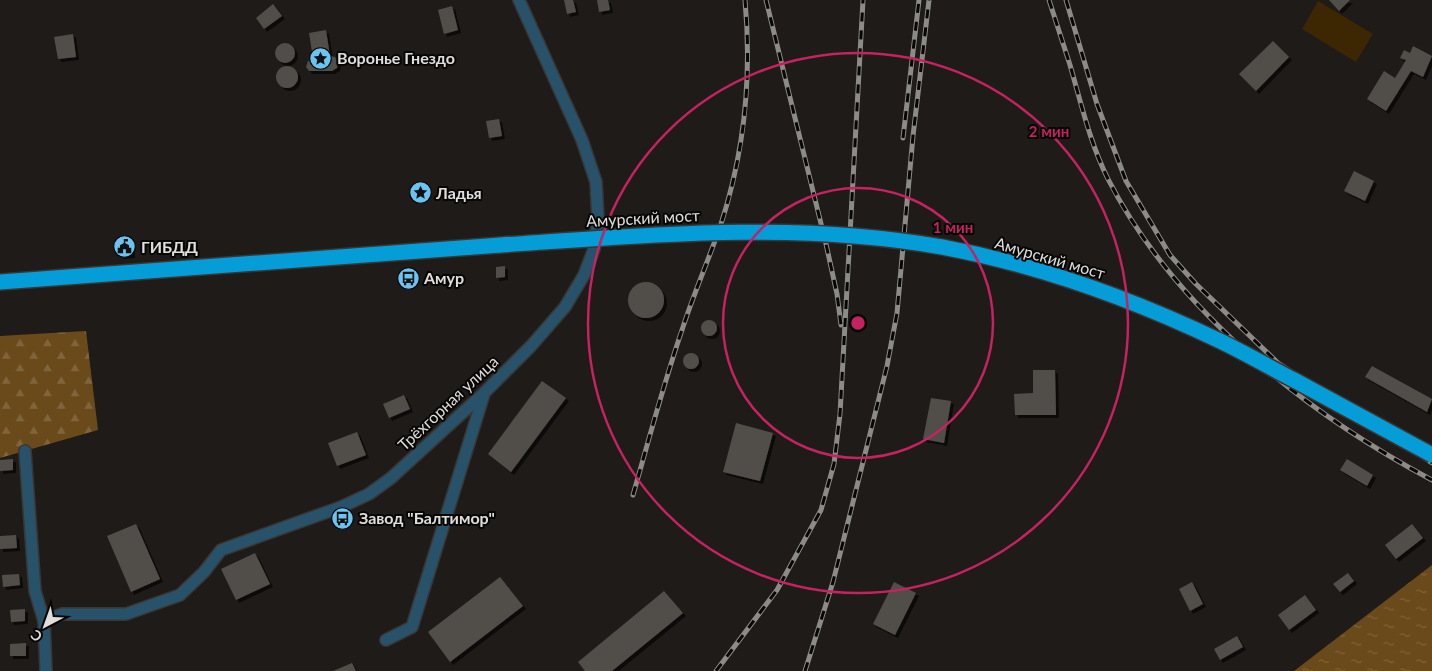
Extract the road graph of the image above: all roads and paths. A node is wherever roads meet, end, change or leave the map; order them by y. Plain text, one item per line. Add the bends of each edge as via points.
1 (519, 0) edge
2 (0, 282) edge
3 (484, 393) junction
4 (25, 451) dead end
5 (1432, 455) edge
6 (44, 621) junction
7 (386, 640) dead end
8 (46, 671) edge

1 - 3 street, Трёхгорная улица via 582,140 596,182 598,219 594,249 584,275 565,307 532,346
2 - 5 highway, Амурский мост, bridge via 697,232 786,233 941,247 1076,282 1148,309 1222,342
3 - 6 street, Трёхгорная улица via 369,494 341,508 221,550 180,595 126,614 62,614
3 - 7 street via 412,627
4 - 6 street via 34,591
6 - 8 street

